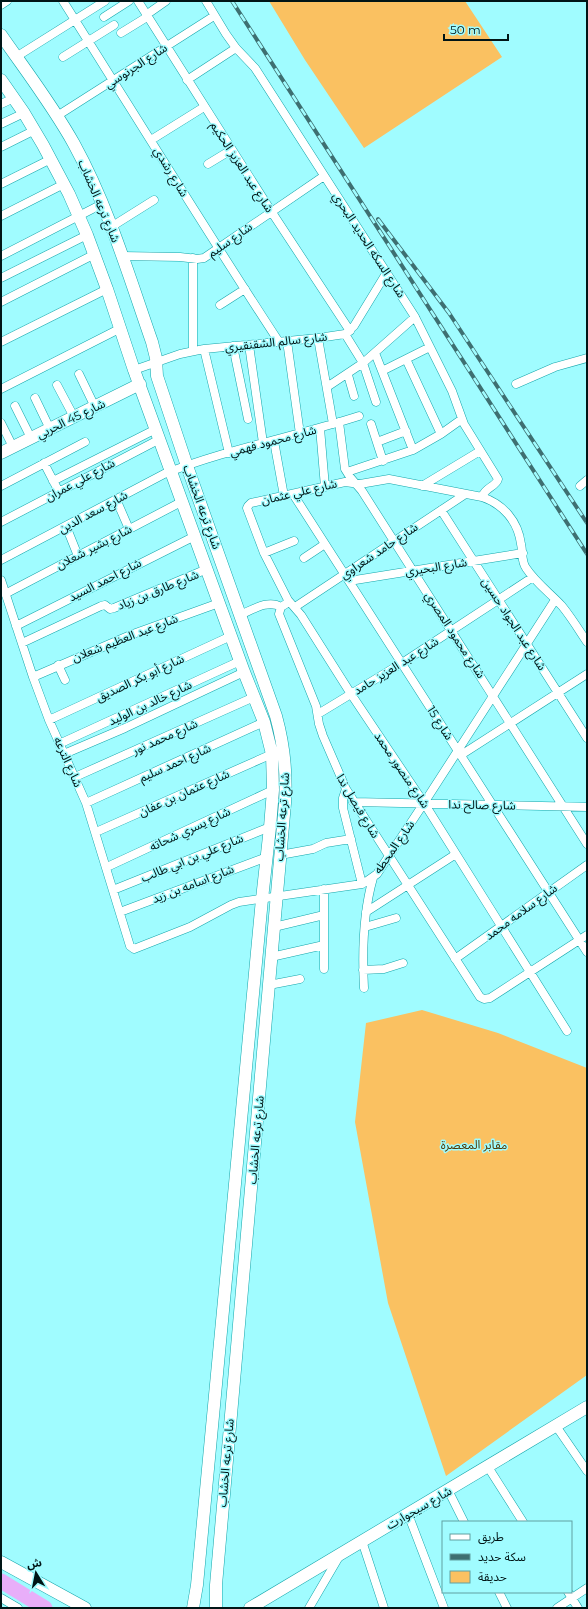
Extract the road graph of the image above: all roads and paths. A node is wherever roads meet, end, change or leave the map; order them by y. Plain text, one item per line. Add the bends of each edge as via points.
1 (7, 1) edge
2 (63, 1) edge
3 (105, 1) edge
4 (129, 1) edge
5 (138, 1) edge
6 (166, 1) edge
7 (206, 1) edge
8 (1, 5) edge
9 (147, 16) junction
10 (214, 16) junction
11 (104, 17) dead end
12 (75, 20) junction
13 (114, 25) dead end
14 (121, 33) dead end
15 (1, 35) edge
16 (88, 41) junction
17 (166, 47) junction
18 (236, 48) junction
19 (16, 57) junction
20 (63, 57) dead end
21 (1, 80) edge
22 (113, 80) junction
23 (187, 80) junction
24 (14, 98) junction
25 (1, 104) edge
26 (204, 107) junction
27 (24, 113) junction
28 (57, 116) junction
29 (1, 124) edge
30 (35, 130) junction
31 (151, 140) junction
32 (1, 148) edge
33 (231, 150) junction
34 (51, 159) junction
35 (208, 164) dead end
36 (324, 176) junction
37 (1, 184) edge
38 (64, 184) junction
39 (154, 200) dead end
40 (102, 204) junction
41 (271, 211) junction
42 (1, 216) edge
43 (79, 216) junction
44 (111, 227) junction
45 (87, 235) junction
46 (217, 248) junction
47 (95, 254) junction
48 (1, 256) edge
49 (122, 256) junction
50 (193, 258) junction
51 (387, 272) junction
52 (1, 278) edge
53 (107, 289) junction
54 (245, 289) junction
55 (1, 302) edge
56 (220, 305) dead end
57 (415, 317) junction
58 (121, 328) junction
59 (347, 332) junction
60 (318, 338) junction
61 (283, 341) junction
62 (1, 342) edge
63 (249, 344) junction
64 (232, 346) junction
65 (430, 347) junction
66 (204, 349) junction
67 (194, 351) junction
68 (375, 353) junction
69 (587, 358) edge
70 (406, 359) junction
71 (156, 362) junction
72 (363, 363) junction
73 (134, 370) junction
74 (382, 371) junction
75 (79, 374) dead end
76 (348, 375) junction
77 (140, 384) junction
78 (516, 384) dead end
79 (57, 385) dead end
80 (327, 388) junction
81 (1, 389) edge
82 (354, 396) dead end
83 (34, 398) dead end
84 (376, 402) dead end
85 (15, 406) dead end
86 (95, 407) junction
87 (359, 416) dead end
88 (74, 417) junction
89 (248, 419) dead end
90 (462, 419) junction
91 (1, 423) edge
92 (336, 423) junction
93 (371, 424) dead end
94 (320, 428) junction
95 (50, 429) junction
96 (406, 431) junction
97 (158, 434) junction
98 (300, 434) junction
99 (441, 434) junction
100 (31, 438) junction
101 (274, 441) junction
102 (85, 442) dead end
103 (377, 442) junction
104 (263, 444) junction
105 (13, 447) junction
106 (413, 450) junction
107 (480, 450) junction
108 (1, 453) edge
109 (229, 453) junction
110 (383, 460) junction
111 (44, 463) junction
112 (187, 466) junction
113 (172, 471) junction
114 (347, 472) junction
115 (53, 481) junction
116 (357, 484) junction
117 (1, 486) edge
118 (422, 486) junction
119 (324, 487) junction
120 (59, 492) junction
121 (293, 494) junction
122 (464, 494) junction
123 (284, 496) junction
124 (482, 497) junction
125 (116, 499) junction
126 (182, 501) junction
127 (248, 506) joint
128 (441, 510) junction
129 (1, 522) edge
130 (66, 526) junction
131 (129, 529) junction
132 (195, 536) junction
133 (294, 541) dead end
134 (394, 541) junction
135 (325, 544) junction
136 (264, 553) junction
137 (523, 553) junction
138 (78, 556) junction
139 (304, 558) dead end
140 (1, 560) edge
141 (473, 561) junction
142 (207, 569) junction
143 (413, 570) junction
144 (346, 577) junction
145 (533, 577) junction
146 (1, 580) edge
147 (5, 594) junction
148 (498, 600) junction
149 (556, 600) junction
150 (219, 603) junction
151 (292, 605) junction
152 (281, 607) junction
153 (240, 615) junction
154 (16, 626) junction
155 (451, 631) junction
156 (231, 636) junction
157 (587, 642) edge
158 (22, 643) junction
159 (527, 645) junction
160 (402, 663) junction
161 (58, 665) junction
162 (242, 667) junction
163 (587, 674) edge
164 (33, 677) junction
165 (65, 680) dead end
166 (558, 693) junction
167 (351, 694) junction
168 (494, 696) junction
169 (254, 697) junction
170 (318, 714) junction
171 (49, 720) junction
172 (264, 722) junction
173 (510, 723) junction
174 (587, 738) edge
175 (59, 744) junction
176 (459, 753) junction
177 (64, 754) junction
178 (272, 754) junction
179 (75, 777) junction
180 (346, 789) junction
181 (273, 790) junction
182 (353, 802) junction
183 (86, 803) junction
184 (424, 803) junction
185 (491, 805) junction
186 (563, 807) junction
187 (587, 807) edge
188 (270, 827) junction
189 (96, 832) junction
190 (351, 839) junction
191 (587, 844) edge
192 (456, 854) junction
193 (280, 855) junction
194 (389, 856) junction
195 (267, 857) junction
196 (587, 865) edge
197 (107, 867) junction
198 (373, 878) junction
199 (362, 884) junction
200 (407, 885) junction
201 (113, 890) junction
202 (324, 890) junction
203 (549, 892) junction
204 (276, 897) junction
205 (262, 899) junction
206 (120, 912) junction
207 (366, 912) junction
208 (324, 915) junction
209 (396, 918) dead end
210 (274, 926) junction
211 (365, 927) junction
212 (501, 927) junction
213 (587, 935) edge
214 (580, 940) junction
215 (324, 945) junction
216 (130, 946) joint
217 (587, 952) edge
218 (271, 957) junction
219 (455, 959) junction
220 (403, 963) dead end
221 (324, 969) dead end
222 (363, 970) junction
223 (530, 972) junction
224 (300, 979) dead end
225 (269, 985) junction
226 (364, 988) dead end
227 (567, 1031) dead end
228 (241, 1110) junction
229 (258, 1112) junction
230 (587, 1407) edge
231 (556, 1426) junction
232 (488, 1467) junction
233 (587, 1471) edge
234 (448, 1490) junction
235 (408, 1514) junction
236 (464, 1521) edge
237 (522, 1521) edge
238 (362, 1541) junction
239 (342, 1553) junction
240 (1, 1562) edge
241 (197, 1585) junction
242 (216, 1585) junction
243 (587, 1588) edge
244 (500, 1593) edge
245 (570, 1595) edge
246 (1, 1598) edge
247 (258, 1606) edge
248 (14, 1607) edge
249 (84, 1608) edge
250 (193, 1608) edge
251 (216, 1608) edge
252 (309, 1608) edge
253 (384, 1608) edge
254 (444, 1608) edge
255 (507, 1608) edge
256 (557, 1608) edge
257 (578, 1608) edge

1 - 8 street
2 - 12 street, شارع رشدي
3 - 12 street
4 - 11 street
5 - 9 street, شارع عبد العزيز الحكيم
6 - 9 street
7 - 10 street, شارع السكه الحديد البحري
9 - 14 street
9 - 17 street, شارع عبد العزيز الحكيم
10 - 17 street, شارع الجرنوسي
10 - 18 street, شارع السكه الحديد البحري
12 - 16 street, شارع رشدي
12 - 19 street
13 - 16 street
15 - 19 street, شارع ترعه الخشاب
16 - 20 street
16 - 22 street, شارع رشدي
17 - 22 street, شارع الجرنوسي
17 - 23 street, شارع عبد العزيز الحكيم
18 - 23 street
18 - 36 street, شارع السكه الحديد البحري via 255,68
19 - 28 street, شارع ترعه الخشاب
21 - 24 street, شارع ترعه الخشاب
22 - 28 street, شارع الجرنوسي
22 - 31 street, شارع رشدي
23 - 26 street, شارع عبد العزيز الحكيم
24 - 25 street
24 - 27 street, شارع ترعه الخشاب
26 - 31 street
26 - 33 street, شارع عبد العزيز الحكيم
27 - 29 street
27 - 30 street, شارع ترعه الخشاب
28 - 40 street, شارع ترعه الخشاب via 74,144
30 - 32 street
30 - 34 street, شارع ترعه الخشاب
31 - 46 street, شارع رشدي
33 - 35 street
33 - 41 street, شارع عبد العزيز الحكيم
34 - 37 street
34 - 38 street, شارع ترعه الخشاب
36 - 41 street, شارع سليم
36 - 51 street, شارع السكه الحديد البحري
38 - 42 street
38 - 43 street, شارع ترعه الخشاب
39 - 44 street
40 - 43 street
40 - 44 street, شارع ترعه الخشاب
41 - 46 street, شارع سليم
41 - 59 street, شارع عبد العزيز الحكيم
43 - 45 street, شارع ترعه الخشاب
43 - 48 street
44 - 49 street, شارع ترعه الخشاب
45 - 47 street, شارع ترعه الخشاب
45 - 52 street
46 - 50 street, شارع سليم via 204,258
46 - 54 street, شارع رشدي
47 - 53 street, شارع ترعه الخشاب
47 - 55 street
49 - 50 street, شارع سليم
49 - 71 street, شارع ترعه الخشاب via 152,342
50 - 67 street
51 - 57 street, شارع السكه الحديد البحري
51 - 59 street via 354,326
53 - 58 street, شارع ترعه الخشاب
53 - 62 street
54 - 56 street
54 - 61 street, شارع رشدي
57 - 65 street, شارع السكه الحديد البحري
57 - 68 street
58 - 73 street, شارع ترعه الخشاب
58 - 81 street
59 - 60 street, شارع سالم الشقنقيري
59 - 72 street, شارع عبد العزيز الحكيم
60 - 61 street, شارع سالم الشقنقيري
60 - 80 street
61 - 63 street, شارع سالم الشقنقيري
61 - 98 street
63 - 64 street, شارع سالم الشقنقيري
63 - 104 street
64 - 66 street, شارع سالم الشقنقيري
64 - 89 street
65 - 70 street
65 - 90 street, شارع السكه الحديد البحري via 452,391
66 - 67 street, شارع سالم الشقنقيري
66 - 109 street
67 - 71 street, شارع سالم الشقنقيري
68 - 72 street
68 - 74 street
69 - 78 street via 555,367
70 - 74 street
70 - 99 street
71 - 73 street, شارع سالم الشقنقيري
71 - 112 street, شارع ترعه الخشاب via 157,376
72 - 76 street
72 - 84 street, شارع عبد العزيز الحكيم
73 - 77 street, شارع ترعه الخشاب
74 - 96 street
75 - 86 street
76 - 80 street
76 - 82 street
77 - 86 street, شارع 45 الحربي
77 - 97 street, شارع ترعه الخشاب
79 - 88 street
80 - 92 street
83 - 95 street
85 - 100 street
86 - 88 street, شارع 45 الحربي
87 - 92 street, شارع محمود فهمي
88 - 95 street, شارع 45 الحربي
90 - 99 street
90 - 107 street, شارع السكه الحديد البحري
91 - 105 street
92 - 94 street, شارع محمود فهمي
92 - 114 street
93 - 103 street
94 - 98 street, شارع محمود فهمي
94 - 119 street
95 - 100 street, شارع 45 الحربي
96 - 103 street
96 - 106 street
97 - 113 street, شارع ترعه الخشاب
97 - 115 street
97 - 120 street, شارع علي عمران
98 - 101 street, شارع محمود فهمي
99 - 106 street
100 - 105 street, شارع 45 الحربي
101 - 104 street, شارع محمود فهمي
101 - 123 street
102 - 111 street
103 - 110 street
104 - 109 street, شارع محمود فهمي
105 - 108 street, شارع 45 الحربي
106 - 110 street
107 - 118 street
107 - 124 street, شارع السكه الحديد البحري via 498,479
109 - 112 street, شارع محمود فهمي
110 - 114 street
111 - 115 street
111 - 117 street
112 - 113 street, شارع سعد الدين
112 - 153 street, شارع ترعه الخشاب
113 - 125 street, شارع سعد الدين
113 - 126 street, شارع ترعه الخشاب
114 - 116 street, شارع محمود المصري
115 - 120 street
116 - 118 street, شارع علي عثمان via 389,479
116 - 119 street, شارع علي عثمان via 345,482
116 - 134 street, شارع محمود المصري
118 - 122 street, شارع علي عثمان
119 - 121 street, شارع علي عثمان
120 - 129 street, شارع علي عمران
121 - 123 street, شارع علي عثمان
121 - 135 street, شارع 15
122 - 124 street, شارع علي عثمان
122 - 128 street, شارع حامد شعراوي
123 - 127 street, شارع علي عثمان
124 - 137 street, شارع علي عثمان via 491,500 506,512 517,528
125 - 130 street, شارع سعد الدين
125 - 131 street
126 - 131 street, شارع بشير شعلان
126 - 132 street, شارع ترعه الخشاب
127 - 136 street, شارع منصور محمد
128 - 134 street, شارع حامد شعراوي
128 - 141 street, شارع عبد الجواد حسين
130 - 138 street
130 - 140 street, شارع سعد الدين
131 - 138 street, شارع بشير شعلان
132 - 142 street, شارع ترعه الخشاب
132 - 154 street, شارع احمد السيد
133 - 136 street
134 - 143 street, شارع محمود المصري
134 - 144 street, شارع حامد شعراوي
135 - 139 street
135 - 144 street, شارع 15
136 - 151 street, شارع منصور محمد
137 - 141 street, شارع البحيري
137 - 145 street, شارع علي عثمان via 523,562
138 - 147 street, شارع بشير شعلان
141 - 143 street, شارع البحيري
141 - 148 street, شارع عبد الجواد حسين
142 - 150 street, شارع ترعه الخشاب
142 - 158 street, شارع طارق بن زياد via 114,608 101,606
143 - 144 street, شارع البحيري
143 - 155 street, شارع محمود المصري
144 - 151 street, شارع حامد شعراوي
144 - 160 street, شارع 15
145 - 148 street, شارع عبد العزيز حامد
145 - 149 street, شارع علي عثمان
146 - 147 street, شارع الترعه
147 - 154 street, شارع الترعه
148 - 155 street, شارع عبد العزيز حامد
148 - 159 street, شارع عبد الجواد حسين
149 - 157 street, شارع علي عثمان
149 - 159 street, شارع المحطه
150 - 156 street, شارع ترعه الخشاب
150 - 161 street, شارع عبد العظيم شعلان
151 - 152 street
151 - 167 street, شارع منصور محمد
152 - 153 street via 267,604
152 - 170 street, شارع فيصل ندا via 279,616
153 - 193 street, شارع ترعه الخشاب via 282,737 286,781
154 - 158 street, شارع الترعه
155 - 160 street, شارع عبد العزيز حامد
155 - 168 street, شارع محمود المصري
156 - 162 street, شارع ترعه الخشاب
156 - 171 street, شارع أبو بكر الصديق
158 - 164 street, شارع الترعه
159 - 166 street, شارع عبد الجواد حسين
159 - 168 street, شارع المحطه
160 - 167 street, شارع عبد العزيز حامد
160 - 176 street, شارع 15
161 - 164 street, شارع عبد العظيم شعلان
161 - 165 street
162 - 169 street, شارع ترعه الخشاب
162 - 175 street, شارع خالد بن الوليد
162 - 177 street via 132,725
163 - 166 street
164 - 171 street, شارع الترعه
166 - 173 street
166 - 174 street, شارع عبد الجواد حسين
167 - 170 street, شارع عبد العزيز حامد
167 - 184 street, شارع منصور محمد
168 - 173 street, شارع محمود المصري
168 - 176 street, شارع المحطه
169 - 172 street, شارع ترعه الخشاب
169 - 179 street, شارع محمد نور
170 - 180 street, شارع فيصل ندا via 323,736
171 - 175 street, شارع الترعه
172 - 178 street, شارع ترعه الخشاب
172 - 183 street, شارع احمد سليم
173 - 176 street
173 - 186 street, شارع محمود المصري
175 - 177 street, شارع الترعه
176 - 184 street, شارع المحطه
176 - 185 street, شارع 15
177 - 179 street, شارع الترعه
178 - 181 street, شارع ترعه الخشاب
178 - 189 street, شارع عثمان بن عفان
179 - 183 street, شارع الترعه
180 - 182 street, شارع فيصل ندا
180 - 190 street via 343,808
181 - 188 street, شارع ترعه الخشاب
181 - 197 street, شارع يسري شحاته
182 - 184 street, شارع صالح ندا
182 - 194 street, شارع فيصل ندا
183 - 189 street, شارع الترعه
184 - 185 street, شارع صالح ندا
184 - 192 street, شارع منصور محمد
184 - 194 street, شارع المحطه
185 - 186 street, شارع صالح ندا
185 - 203 street, شارع 15
186 - 187 street, شارع صالح ندا
186 - 191 street, شارع محمود المصري
188 - 195 street, شارع ترعه الخشاب
188 - 201 street, شارع علي بن ابي طالب
189 - 197 street, شارع الترعه
190 - 193 street
190 - 199 street
192 - 200 street
192 - 212 street, شارع منصور محمد
193 - 204 street, شارع ترعه الخشاب
194 - 198 street, شارع المحطه
194 - 200 street, شارع فيصل ندا
195 - 205 street, شارع ترعه الخشاب
195 - 206 street, شارع اسامه بن زيد
196 - 203 street, شارع سلامه محمد
197 - 201 street, شارع الترعه
198 - 199 street, شارع المحطه
198 - 207 street
199 - 202 street, شارع المحطه
200 - 207 street
200 - 219 street, شارع فيصل ندا
201 - 206 street, شارع الترعه
202 - 204 street, شارع المحطه
202 - 208 street
203 - 212 street, شارع سلامه محمد
203 - 214 street, شارع 15
204 - 205 street, شارع المحطه
204 - 210 street, شارع ترعه الخشاب
205 - 216 street, شارع المحطه via 239,902 190,927 136,949
205 - 228 street, شارع ترعه الخشاب
206 - 216 street, شارع الترعه
207 - 211 street
208 - 210 street
208 - 215 street
209 - 211 street
210 - 218 street, شارع ترعه الخشاب
211 - 222 street
212 - 219 street, شارع سلامه محمد
212 - 223 street, شارع منصور محمد
213 - 214 street
214 - 217 street, شارع 15
214 - 223 street
215 - 218 street
215 - 221 street
218 - 225 street, شارع ترعه الخشاب
219 - 223 street, شارع فيصل ندا via 484,1000
220 - 222 street via 384,969
222 - 226 street
223 - 227 street, شارع منصور محمد
224 - 225 street
225 - 229 street, شارع ترعه الخشاب
228 - 229 street
228 - 241 street, شارع ترعه الخشاب
229 - 242 street, شارع ترعه الخشاب
230 - 231 street, شارع سيجوارت
231 - 232 street, شارع سيجوارت
231 - 233 street
232 - 234 street, شارع سيجوارت
232 - 237 street
234 - 235 street, شارع سيجوارت
234 - 236 street
235 - 238 street, شارع سيجوارت
235 - 254 street
238 - 239 street, شارع سيجوارت
238 - 253 street
239 - 247 street, شارع سيجوارت
239 - 252 street
240 - 249 street
241 - 242 street
241 - 250 street, شارع ترعه الخشاب
242 - 251 street, شارع ترعه الخشاب
243 - 245 street
244 - 255 street
245 - 256 street
245 - 257 street
246 - 248 street

